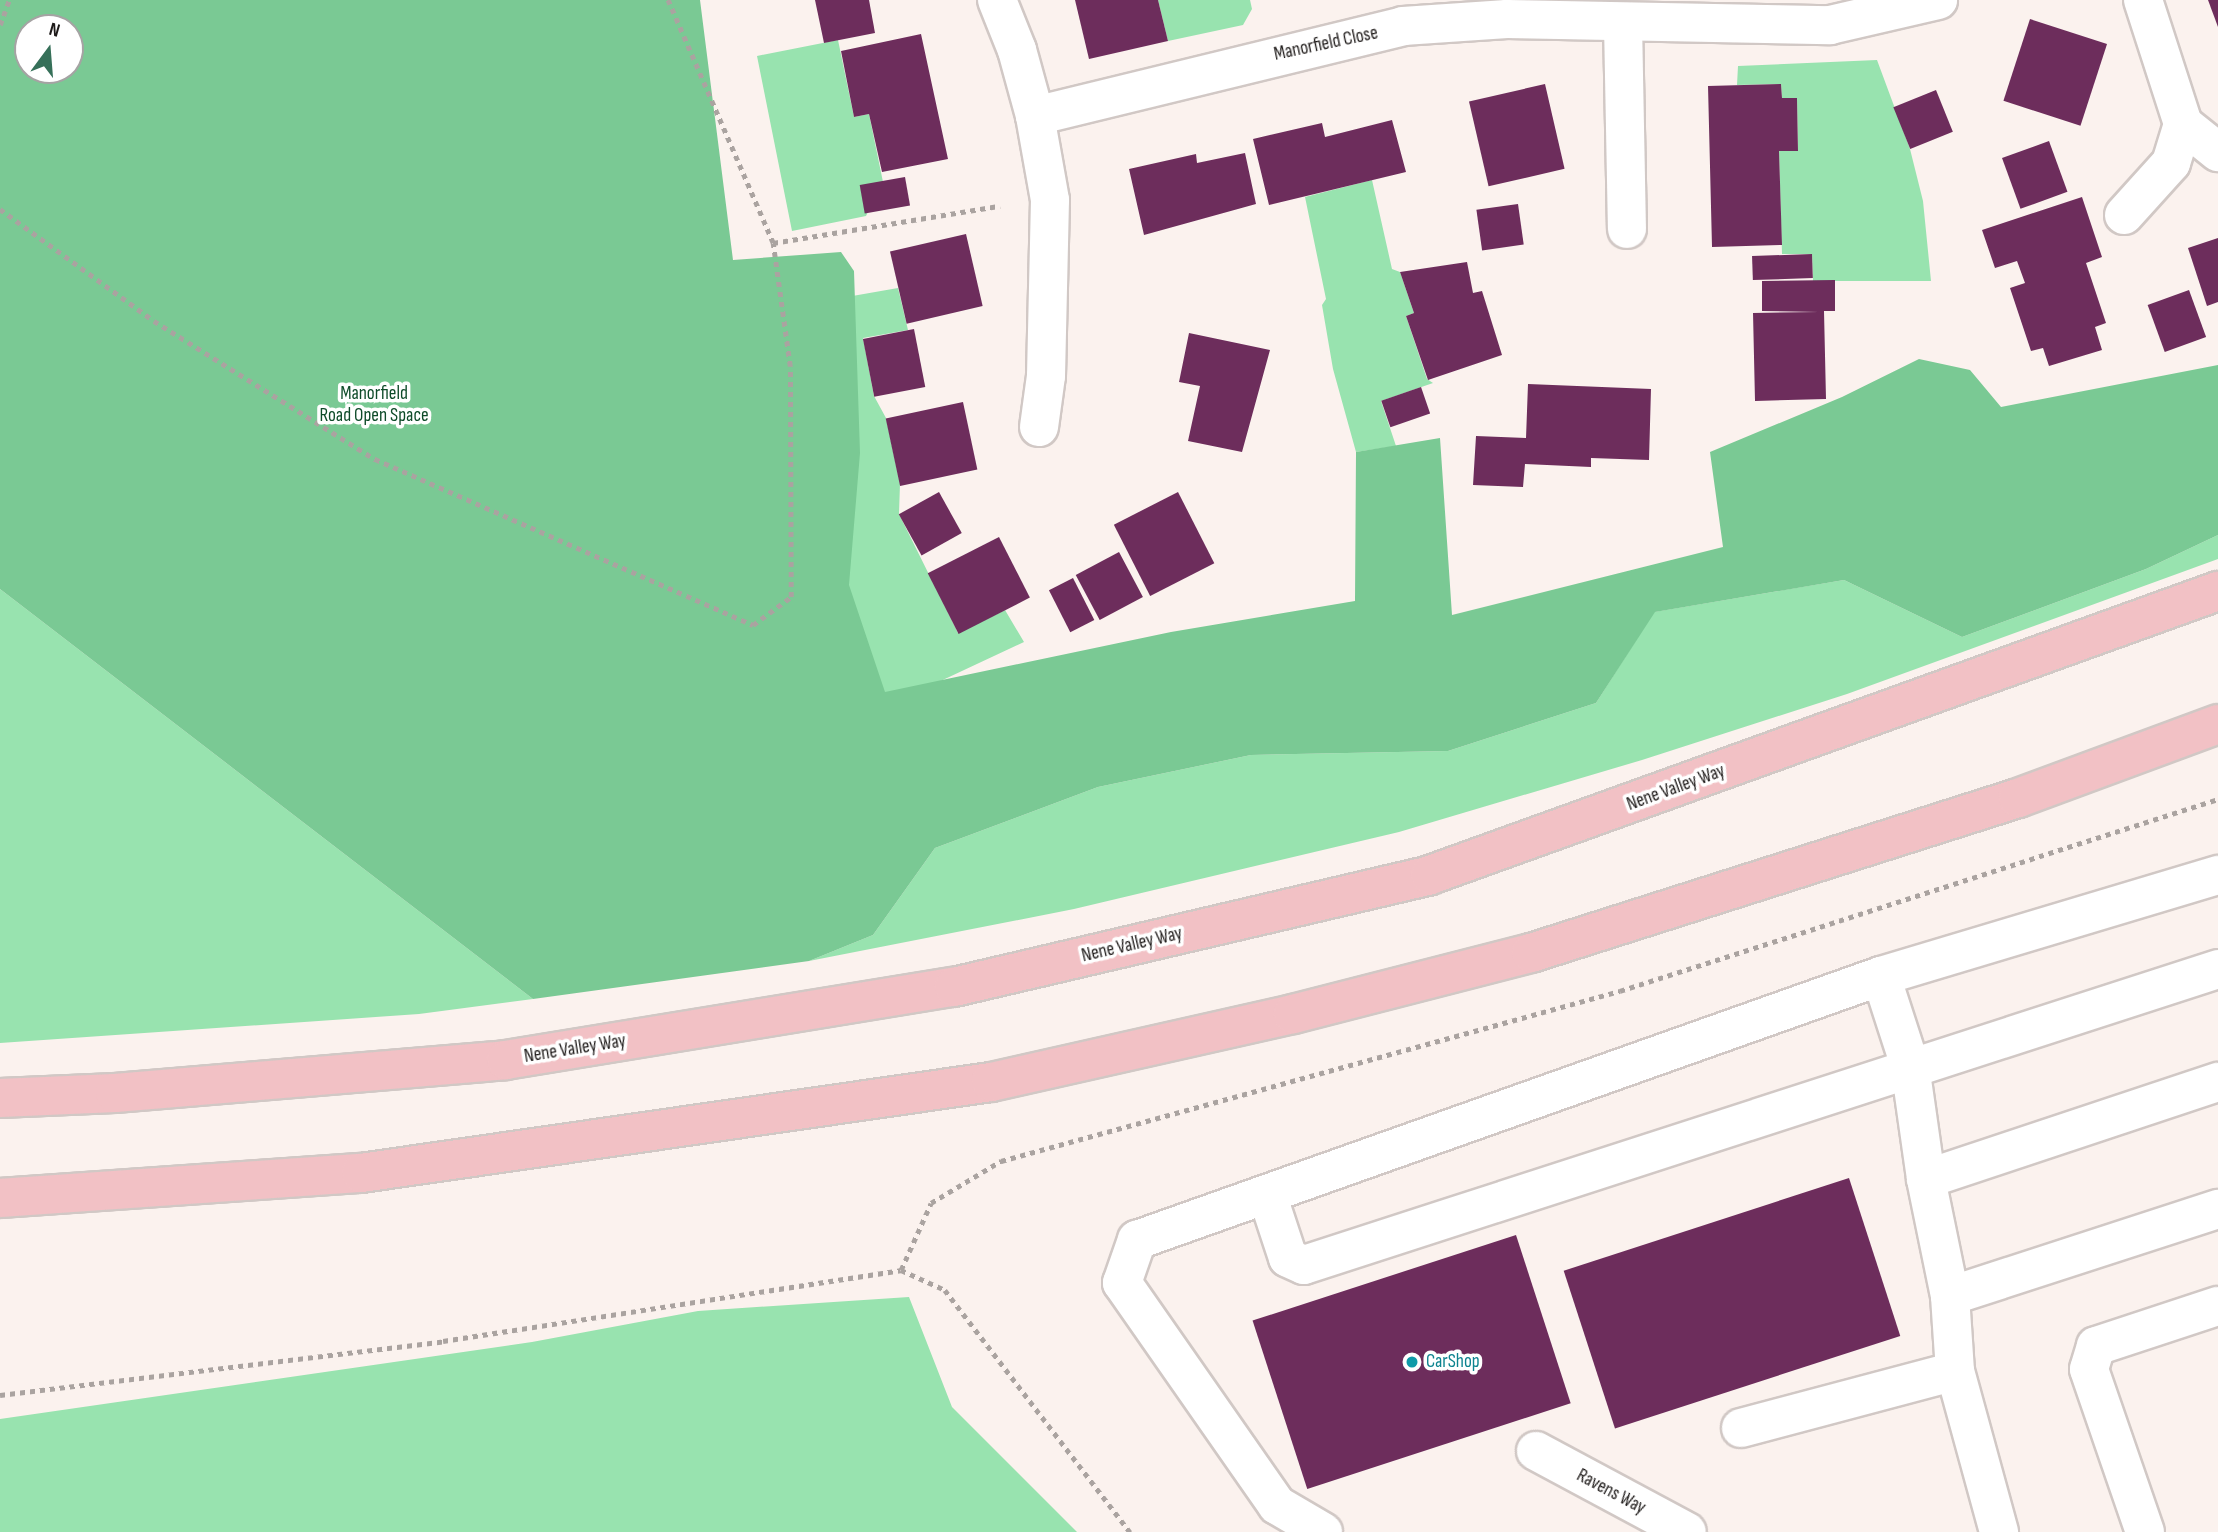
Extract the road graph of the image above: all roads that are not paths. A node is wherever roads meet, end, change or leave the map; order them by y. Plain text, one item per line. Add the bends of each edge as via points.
1 (998, 0) edge
2 (2143, 0) edge
3 (1931, 1) edge
4 (1623, 23) junction
5 (1035, 116) junction
6 (2183, 124) junction
7 (2218, 152) edge
8 (2124, 215) dead end
9 (1626, 229) dead end
10 (1039, 427) dead end
11 (2218, 591) edge
12 (2218, 724) edge
13 (2218, 875) edge
14 (2218, 969) edge
15 (1881, 976) junction
16 (1910, 1066) junction
17 (2218, 1082) edge
18 (0, 1098) edge
19 (1926, 1179) junction
20 (1267, 1194) junction
21 (0, 1198) edge
22 (2218, 1209) edge
23 (1950, 1296) junction
24 (2218, 1306) edge
25 (1955, 1371) junction
26 (1741, 1429) dead end
27 (1536, 1451) dead end
28 (1323, 1532) edge
29 (1687, 1532) edge
30 (1999, 1532) edge
31 (2145, 1532) edge

1 - 5 street
2 - 6 street
3 - 4 street, Manorfield Close via 1829,25
4 - 5 street, Manorfield Close via 1507,19 1404,26
4 - 9 street
5 - 10 street via 1050,200 1046,376
6 - 7 street
6 - 8 street via 2171,163
11 - 18 highway, Nene Valley Way via 1430,875 954,987 506,1060 116,1093
12 - 21 highway via 2018,798 1531,953 1293,1014 991,1082 361,1173
13 - 15 street
14 - 16 street
15 - 16 street
15 - 20 street
16 - 19 street
16 - 20 street via 1304,1265 1288,1258
17 - 19 street
19 - 23 street
20 - 28 street via 1137,1240 1122,1283 1277,1505
22 - 23 street
23 - 25 street
24 - 31 street via 2096,1346 2090,1369
25 - 26 street
25 - 30 street
27 - 29 street, Ravens Way

